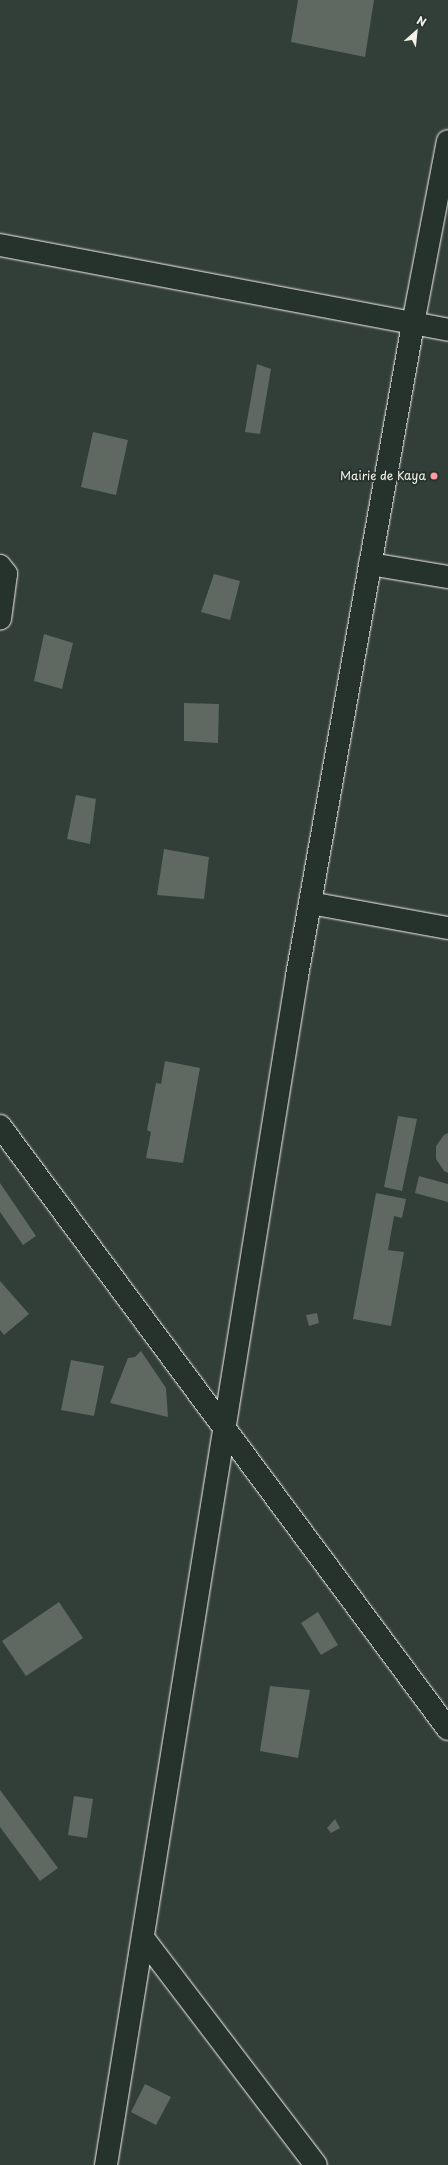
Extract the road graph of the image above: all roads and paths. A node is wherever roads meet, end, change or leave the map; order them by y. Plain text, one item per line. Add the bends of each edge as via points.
1 (448, 141) edge
2 (0, 245) edge
3 (413, 324) junction
4 (448, 330) edge
5 (370, 564) junction
6 (0, 566) edge
7 (448, 577) edge
8 (0, 619) edge
9 (310, 903) junction
10 (448, 928) edge
11 (0, 1126) edge
12 (224, 1429) junction
13 (448, 1729) edge
14 (143, 1938) junction
15 (106, 2165) edge
16 (316, 2165) edge

1 - 3 street
2 - 3 street
3 - 4 street
3 - 5 street
5 - 7 street
5 - 9 street
6 - 8 street via 6,574
9 - 10 street
9 - 12 street
11 - 12 street
12 - 13 street
12 - 14 street
14 - 15 street
14 - 16 street

